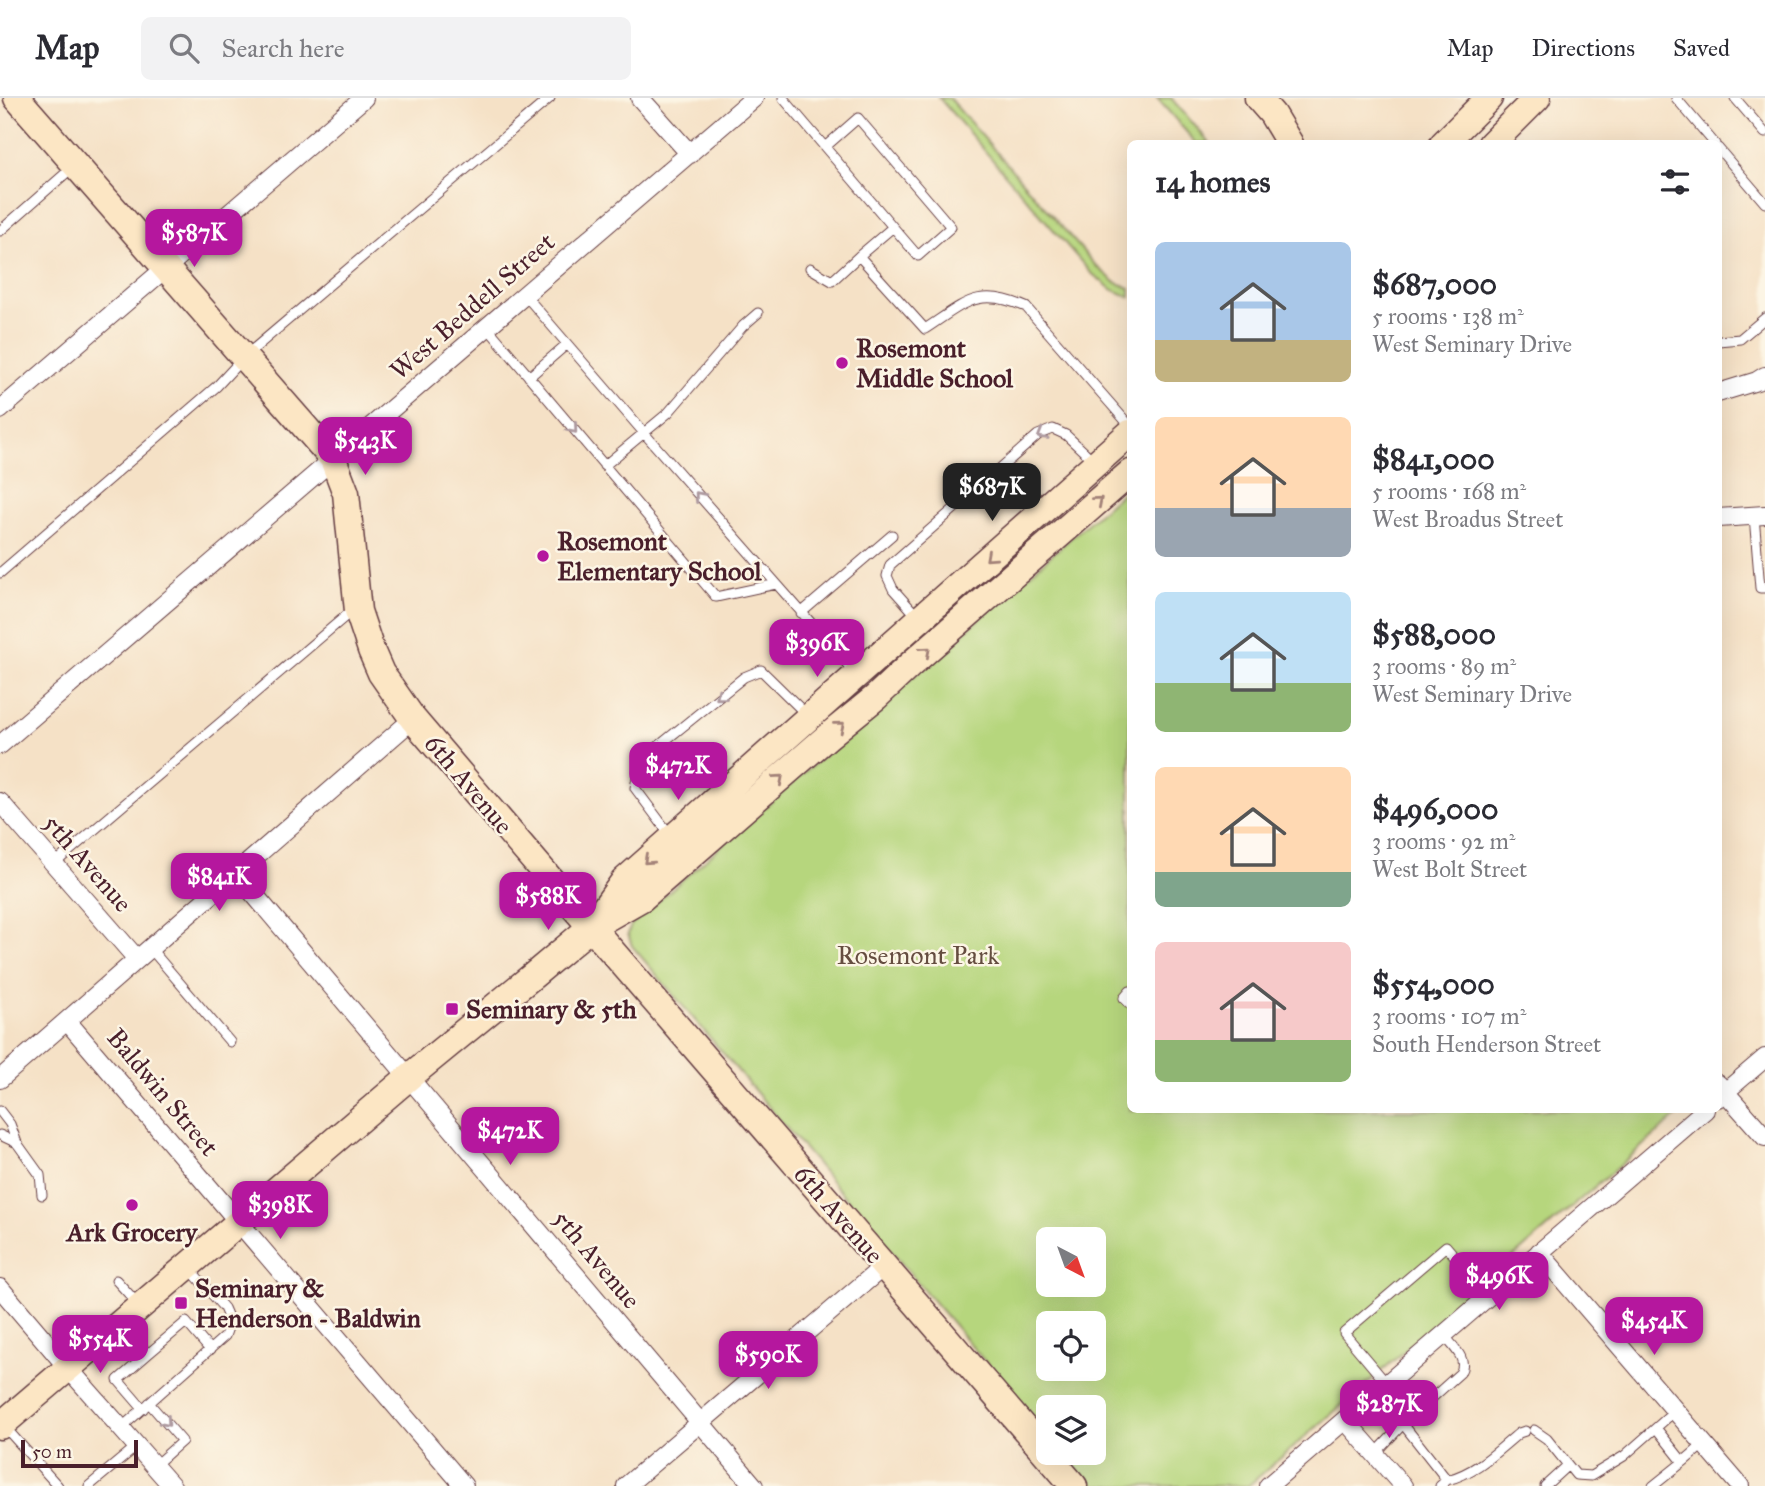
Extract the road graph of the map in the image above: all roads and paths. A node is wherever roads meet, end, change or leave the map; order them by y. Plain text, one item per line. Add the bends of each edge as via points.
1 (17, 98) edge
2 (363, 98) edge
3 (550, 98) edge
4 (640, 98) edge
5 (754, 98) edge
6 (783, 98) edge
7 (1258, 98) edge
8 (1489, 98) edge
9 (1537, 98) edge
10 (1676, 98) edge
11 (1735, 98) edge
12 (1765, 133) edge
13 (1288, 140) edge
14 (1447, 140) edge
15 (1495, 140) edge
16 (1712, 140) edge
17 (825, 147) junction
18 (1722, 153) edge
19 (690, 154) junction
20 (76, 165) junction
21 (1765, 204) edge
22 (893, 227) junction
23 (0, 231) edge
24 (859, 256) junction
25 (166, 268) junction
26 (810, 268) dead end
27 (525, 295) junction
28 (758, 313) dead end
29 (1765, 318) edge
30 (487, 327) junction
31 (1722, 341) edge
32 (567, 344) junction
33 (244, 357) junction
34 (1765, 376) edge
35 (529, 377) junction
36 (1722, 392) edge
37 (0, 410) edge
38 (1127, 423) edge
39 (643, 433) junction
40 (1127, 436) edge
41 (333, 459) junction
42 (1096, 463) junction
43 (604, 466) junction
44 (1127, 476) edge
45 (1759, 516) edge
46 (1722, 518) edge
47 (892, 535) dead end
48 (0, 573) edge
49 (776, 584) junction
50 (1765, 588) edge
51 (358, 606) junction
52 (802, 613) junction
53 (920, 619) junction
54 (857, 675) junction
55 (876, 697) junction
56 (809, 718) junction
57 (413, 719) junction
58 (0, 744) edge
59 (0, 802) edge
60 (673, 838) junction
61 (54, 864) junction
62 (236, 873) junction
63 (591, 928) junction
64 (144, 953) junction
65 (67, 1021) junction
66 (230, 1042) dead end
67 (1765, 1058) edge
68 (409, 1077) junction
69 (0, 1079) edge
70 (1722, 1090) edge
71 (1722, 1092) edge
72 (0, 1111) edge
73 (1701, 1113) edge
74 (0, 1135) edge
75 (1765, 1137) edge
76 (17, 1143) junction
77 (41, 1195) dead end
78 (239, 1222) junction
79 (1539, 1252) junction
80 (187, 1266) junction
81 (884, 1266) junction
82 (116, 1280) dead end
83 (0, 1288) edge
84 (1489, 1296) junction
85 (130, 1315) junction
86 (1444, 1335) junction
87 (210, 1350) junction
88 (148, 1354) junction
89 (68, 1368) junction
90 (1387, 1384) junction
91 (146, 1406) junction
92 (1675, 1411) junction
93 (1345, 1419) junction
94 (701, 1422) junction
95 (1403, 1424) junction
96 (1, 1425) edge
97 (121, 1428) junction
98 (1656, 1429) junction
99 (1704, 1444) junction
100 (137, 1446) junction
101 (1375, 1454) junction
102 (1683, 1462) junction
103 (1568, 1465) junction
104 (154, 1466) junction
105 (1576, 1475) junction
106 (1444, 1483) edge
107 (58, 1486) edge
108 (89, 1486) edge
109 (172, 1486) edge
110 (464, 1486) edge
111 (626, 1486) edge
112 (754, 1486) edge
113 (1074, 1486) edge
114 (1268, 1486) edge
115 (1403, 1486) edge
116 (1545, 1486) edge
117 (1585, 1486) edge
118 (1653, 1486) edge
119 (1740, 1486) edge

1 - 20 main road, 6th Avenue
2 - 25 street
3 - 33 lane
4 - 19 street
5 - 19 street, West Beddell Street
6 - 17 lane
7 - 13 main road
8 - 14 main road
9 - 15 main road
10 - 16 lane
11 - 12 lane
17 - 22 lane
17 - 22 lane via 858,118 951,227 918,256
18 - 21 lane
19 - 27 street, West Beddell Street
20 - 23 lane
20 - 25 main road, 6th Avenue
22 - 24 lane
24 - 26 lane via 832,281
24 - 38 lane via 925,329 969,301 988,296 1026,307
25 - 33 main road, 6th Avenue
25 - 37 street
27 - 30 street, West Beddell Street
27 - 32 lane
28 - 39 lane via 668,413
29 - 31 lane via 1740,339
30 - 35 lane
30 - 41 street, West Beddell Street
32 - 35 lane
32 - 39 lane
33 - 41 main road, 6th Avenue
33 - 48 lane via 218,386
34 - 36 street
35 -> 43 lane
39 - 43 lane
49 -> 39 lane
40 - 42 main road
41 - 51 main road, 6th Avenue via 346,493
41 - 58 street, West Beddell Street
42 -> 53 main road
42 -> 53 lane via 1066,435 1053,429 1038,435 890,565 887,576 893,589
43 - 49 lane via 716,597
55 -> 44 main road
45 - 46 street
45 - 50 lane via 1760,589
47 - 52 lane
49 - 52 lane
51 - 57 main road, 6th Avenue via 381,673
51 - 61 lane
52 - 54 lane
53 - 54 main road
54 - 55 main road
54 - 56 main road
63 -> 55 main road via 642,898
56 - 60 main road
56 -> 60 lane via 761,670 744,677 640,761 635,788
57 - 62 street
57 - 63 main road, 6th Avenue
59 - 61 street, 5th Avenue
60 -> 63 main road via 624,881
61 - 64 street, 5th Avenue
62 - 64 street
62 - 68 street, 5th Avenue
63 - 68 main road
63 - 81 main road, 6th Avenue
64 - 65 street
64 - 66 lane
65 - 69 street
65 - 78 street, Baldwin Street
67 - 70 street
68 - 78 main road
68 - 94 street, 5th Avenue
71 - 75 street
72 - 76 lane
73 - 79 street
74 - 76 lane
76 - 77 lane via 40,1175
78 - 80 main road
78 - 110 street, Baldwin Street
79 - 84 street
79 - 92 street
80 - 85 main road
80 - 87 lane via 224,1308 230,1322 225,1336
81 - 94 street
81 - 113 main road, 6th Avenue
82 - 85 lane
83 - 89 street
84 - 86 street
84 - 90 lane via 1446,1246 1344,1333
85 - 88 lane
85 - 89 main road
86 - 90 street
86 - 95 lane via 1463,1359 1463,1367
87 - 88 lane via 186,1322
87 - 91 lane
88 - 91 lane via 118,1380
89 - 96 main road
89 - 97 street
90 - 93 street
91 - 97 lane
91 -> 104 lane via 182,1441
92 - 98 lane
92 - 99 street
93 - 101 street
93 - 114 street
94 - 111 street
94 - 112 street, 5th Avenue
95 - 101 lane
95 - 106 lane
96 - 107 lane
97 - 100 street
98 - 102 lane
98 - 105 lane via 1591,1476
99 - 102 lane
99 - 119 street
100 - 104 street
100 - 108 lane
101 - 115 street
102 - 118 lane
103 - 105 lane
103 - 106 lane via 1547,1439 1529,1430
103 - 116 lane
104 - 109 street
105 - 117 lane

